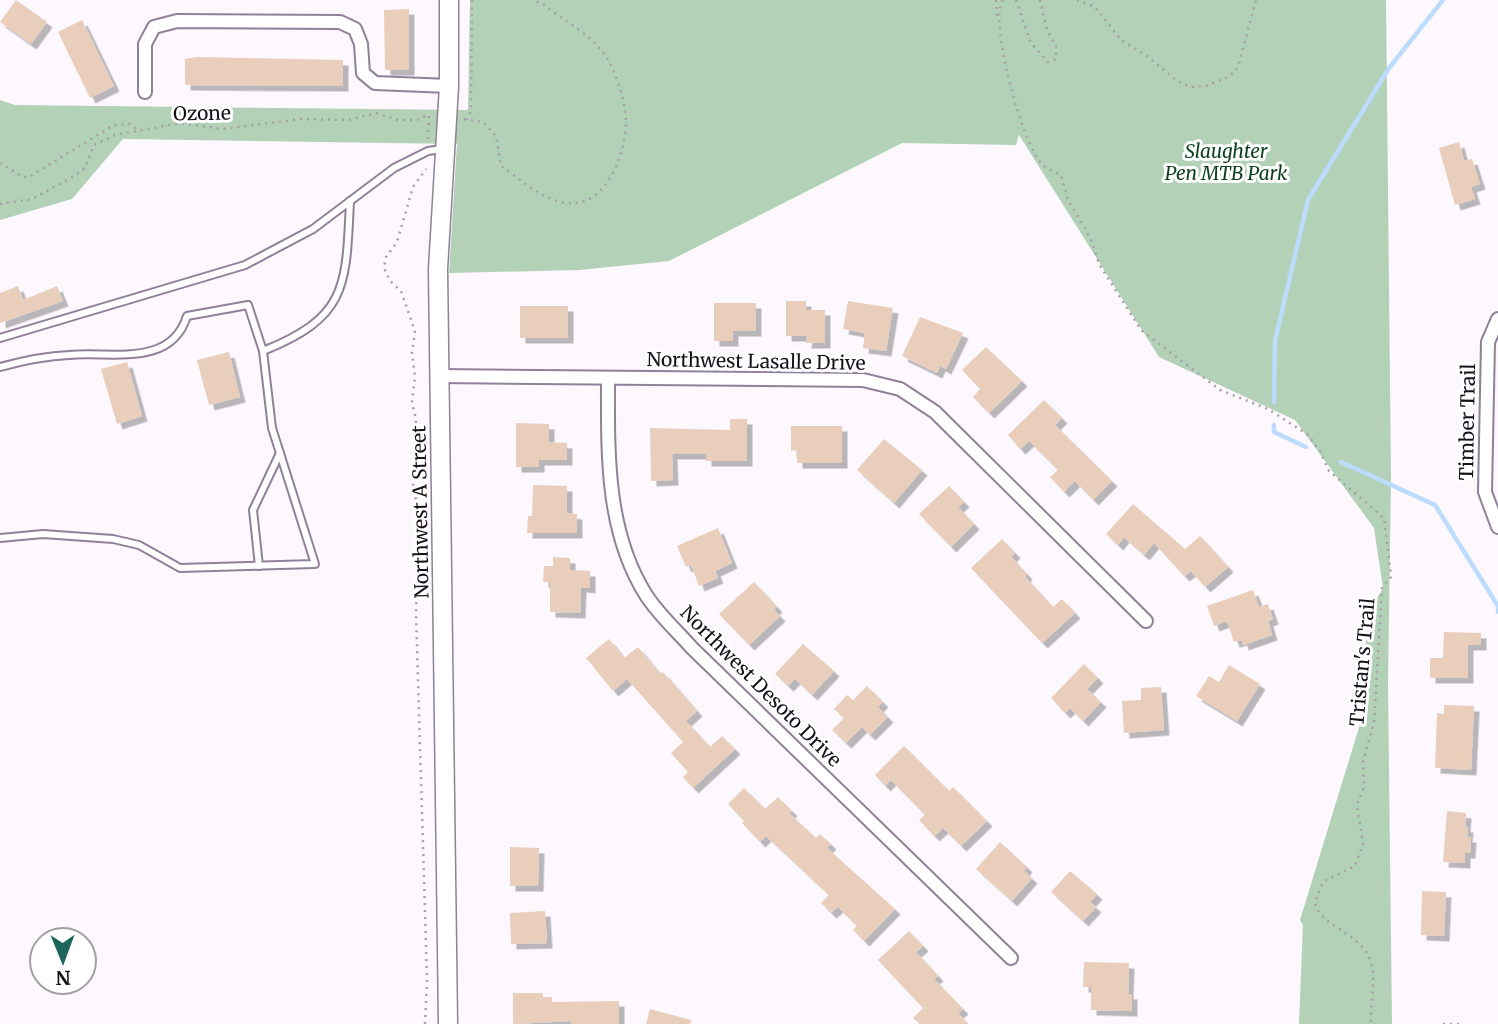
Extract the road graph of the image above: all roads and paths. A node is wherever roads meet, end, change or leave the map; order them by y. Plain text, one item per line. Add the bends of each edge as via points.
1 (449, 0) edge
2 (472, 0) edge
3 (532, 0) edge
4 (996, 0) edge
5 (1003, 0) edge
6 (1017, 0) edge
7 (1040, 0) edge
8 (1077, 0) edge
9 (1256, 0) edge
10 (999, 26) junction
11 (449, 86) junction
12 (145, 92) dead end
13 (428, 131) dead end
14 (140, 132) junction
15 (444, 149) junction
16 (0, 163) edge
17 (427, 169) dead end
18 (350, 201) junction
19 (0, 204) edge
20 (1498, 319) edge
21 (0, 338) edge
22 (262, 351) junction
23 (0, 367) edge
24 (439, 376) junction
25 (608, 378) junction
26 (280, 453) junction
27 (1498, 527) edge
28 (0, 538) edge
29 (259, 566) junction
30 (1146, 621) dead end
31 (1011, 958) dead end
32 (425, 1024) edge
33 (448, 1024) edge
34 (1371, 1024) edge
35 (1441, 1024) edge
36 (1460, 1024) edge

1 - 11 street, Northwest A Street
2 - 3 path via 471,111 466,120 483,122 496,136 501,166 551,199 586,201 603,188 623,153 626,120 613,72 601,50
4 - 10 path
5 - 10 path, Tristan's Trail
6 - 7 path via 1031,43 1048,62 1056,59 1056,46
8 - 9 path via 1095,7 1121,40 1191,87 1229,77 1238,67
10 - 34 path, Tristan's Trail via 1018,113 1034,152 1042,164 1060,175 1099,264 1141,330 1220,390 1268,409 1307,434 1329,471 1384,518 1391,577 1382,587 1374,722 1357,805 1363,844 1355,866 1323,882 1315,902 1321,915 1355,939 1370,958 1374,983
11 - 12 street via 375,83 363,73 355,29 340,22 177,21 154,27 145,44
11 - 15 street, Northwest A Street
13 - 14 path, Ozone via 429,114 417,120 367,114 348,120 301,119 222,129 180,123
14 - 16 path via 130,124 114,125 29,177
14 - 19 path, Ozone via 97,141 85,168 76,175 32,199
15 - 18 lane via 428,151 394,168
15 - 24 street, Northwest A Street
17 - 32 path via 413,187 384,268 401,291 415,331 413,490 417,503
18 - 21 lane via 313,229 244,265
18 - 22 lane via 348,249 338,296 318,322 298,337
20 - 27 street, Timber Trail via 1488,342 1485,492
22 - 23 lane via 248,305 187,316 174,342 154,351 70,355
22 - 26 lane via 272,428
24 - 25 street, Northwest Lasalle Drive
24 - 33 street, Northwest A Street
25 - 30 street, Northwest Lasalle Drive via 863,380 900,389 935,412
25 - 31 street, Northwest Desoto Drive via 611,494 623,542 646,595 692,648
26 - 29 lane via 253,510
26 - 29 lane via 316,564
28 - 29 lane via 43,534 113,539 139,545 180,568
35 - 36 path

